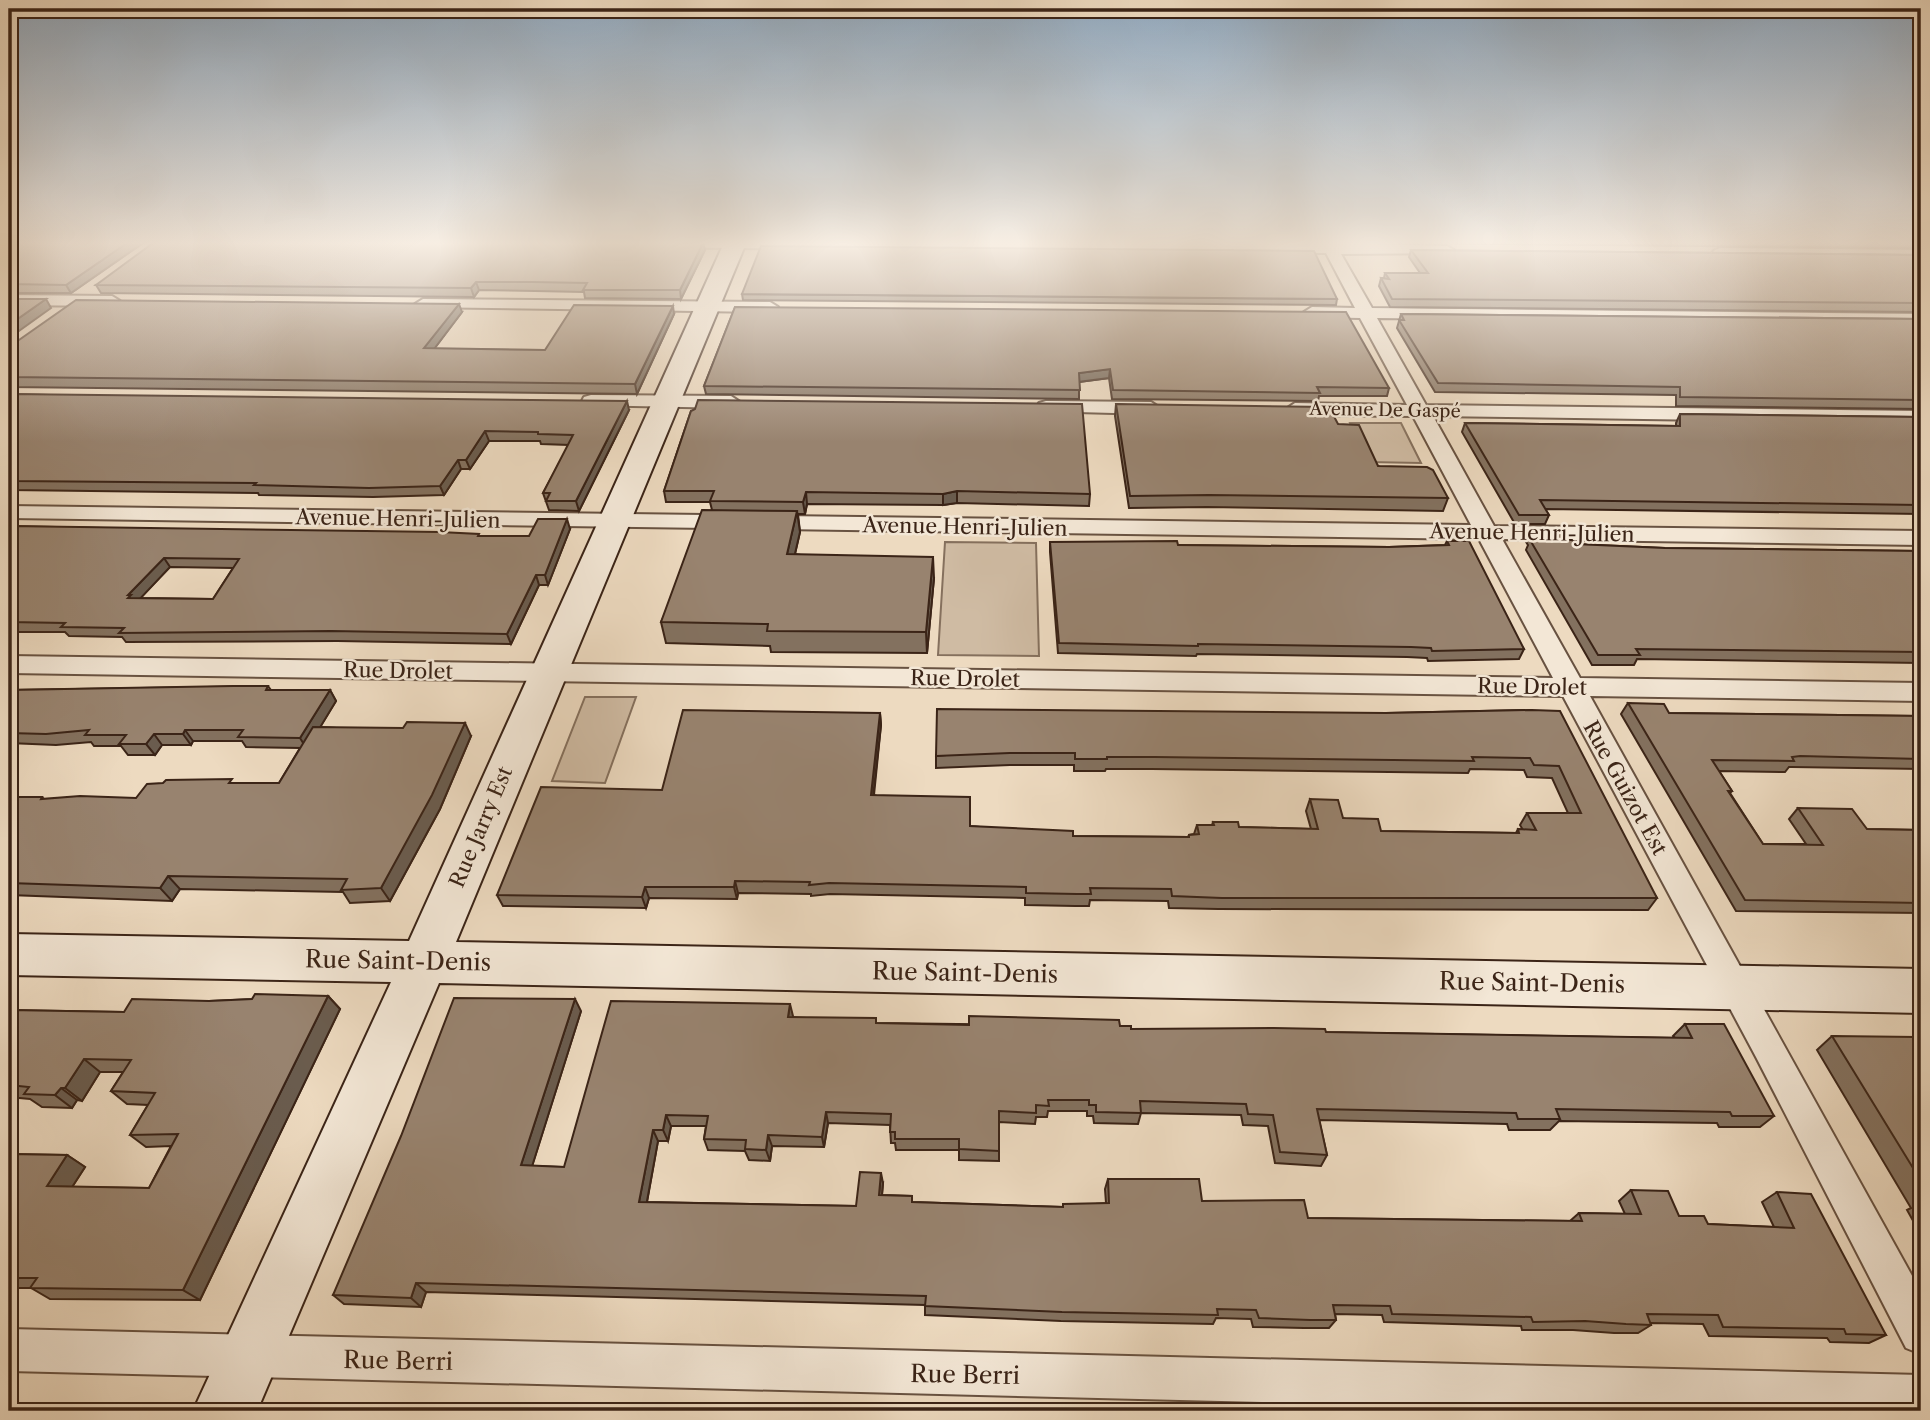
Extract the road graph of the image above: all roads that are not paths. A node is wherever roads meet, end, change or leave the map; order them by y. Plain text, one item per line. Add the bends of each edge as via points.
1 (64, 309) edge
2 (707, 309) edge
3 (1364, 309) edge
4 (1294, 312) edge
5 (1366, 313) junction
6 (53, 317) edge
7 (1921, 318) edge
8 (577, 401) edge
9 (666, 402) junction
10 (756, 403) edge
11 (1034, 407) edge
12 (1171, 408) edge
13 (1276, 409) edge
14 (1420, 411) junction
15 (1921, 417) edge
16 (9, 512) edge
17 (613, 522) junction
18 (1486, 532) junction
19 (1921, 538) edge
20 (9, 665) edge
21 (548, 673) junction
22 (1571, 688) junction
23 (1921, 692) edge
24 (9, 954) edge
25 (424, 962) junction
26 (1735, 987) junction
27 (1921, 991) edge
28 (1921, 1333) edge
29 (9, 1350) edge
30 (250, 1356) junction
31 (1921, 1396) edge
32 (225, 1411) edge

1 - 6 street
2 - 9 main road, Rue Jarry Est
3 - 5 street, Rue Guizot Est
4 - 5 street
5 - 7 street
5 - 14 street, Rue Guizot Est
8 - 9 street
9 - 10 street
9 - 17 main road, Rue Jarry Est
11 - 12 street
13 - 14 street, Avenue De Gaspé
14 - 15 street, Avenue De Gaspé
14 - 18 street, Rue Guizot Est
16 - 17 street, Avenue Henri-Julien
17 - 18 street, Avenue Henri-Julien
17 - 21 main road, Rue Jarry Est
18 - 19 street, Avenue Henri-Julien
18 - 22 street, Rue Guizot Est
20 - 21 street, Rue Drolet
21 - 22 street, Rue Drolet
21 - 25 main road, Rue Jarry Est
22 - 23 street, Rue Drolet
22 - 26 street, Rue Guizot Est
24 - 25 main road, Rue Saint-Denis
25 - 26 main road, Rue Saint-Denis
25 - 30 main road, Rue Jarry Est
26 - 27 main road, Rue Saint-Denis
26 - 28 street, Rue Guizot Est
29 - 30 street, Rue Berri
30 - 31 street, Rue Berri
30 - 32 main road, Rue Jarry Est

